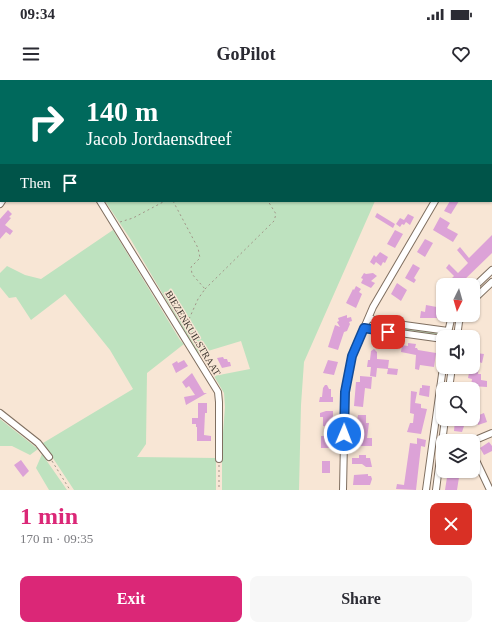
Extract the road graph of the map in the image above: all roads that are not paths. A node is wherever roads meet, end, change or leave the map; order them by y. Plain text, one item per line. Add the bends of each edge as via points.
1 (101, 202) edge
2 (434, 202) edge
3 (492, 270) edge
4 (480, 281) edge
5 (492, 282) edge
6 (480, 293) edge
7 (369, 317) junction
8 (364, 328) junction
9 (436, 332) edge
10 (436, 338) edge
11 (442, 374) edge
12 (0, 413) edge
13 (492, 433) edge
14 (480, 438) edge
15 (431, 454) junction
16 (436, 454) edge
17 (49, 457) road end
18 (219, 459) road end
19 (480, 469) edge
20 (438, 478) edge
21 (343, 490) edge
22 (426, 490) edge
23 (436, 490) edge
24 (490, 490) edge

1 - 18 street, BIEZENKUILSTRAAT via 218,392
2 - 7 street
3 - 4 street
5 - 6 street
7 - 8 street
7 - 9 street via 375,321
8 - 10 street
8 - 21 street via 352,356 345,392
11 - 15 street
12 - 17 street via 38,443
13 - 14 street
15 - 16 street
15 - 22 street
19 - 24 street
20 - 23 street

